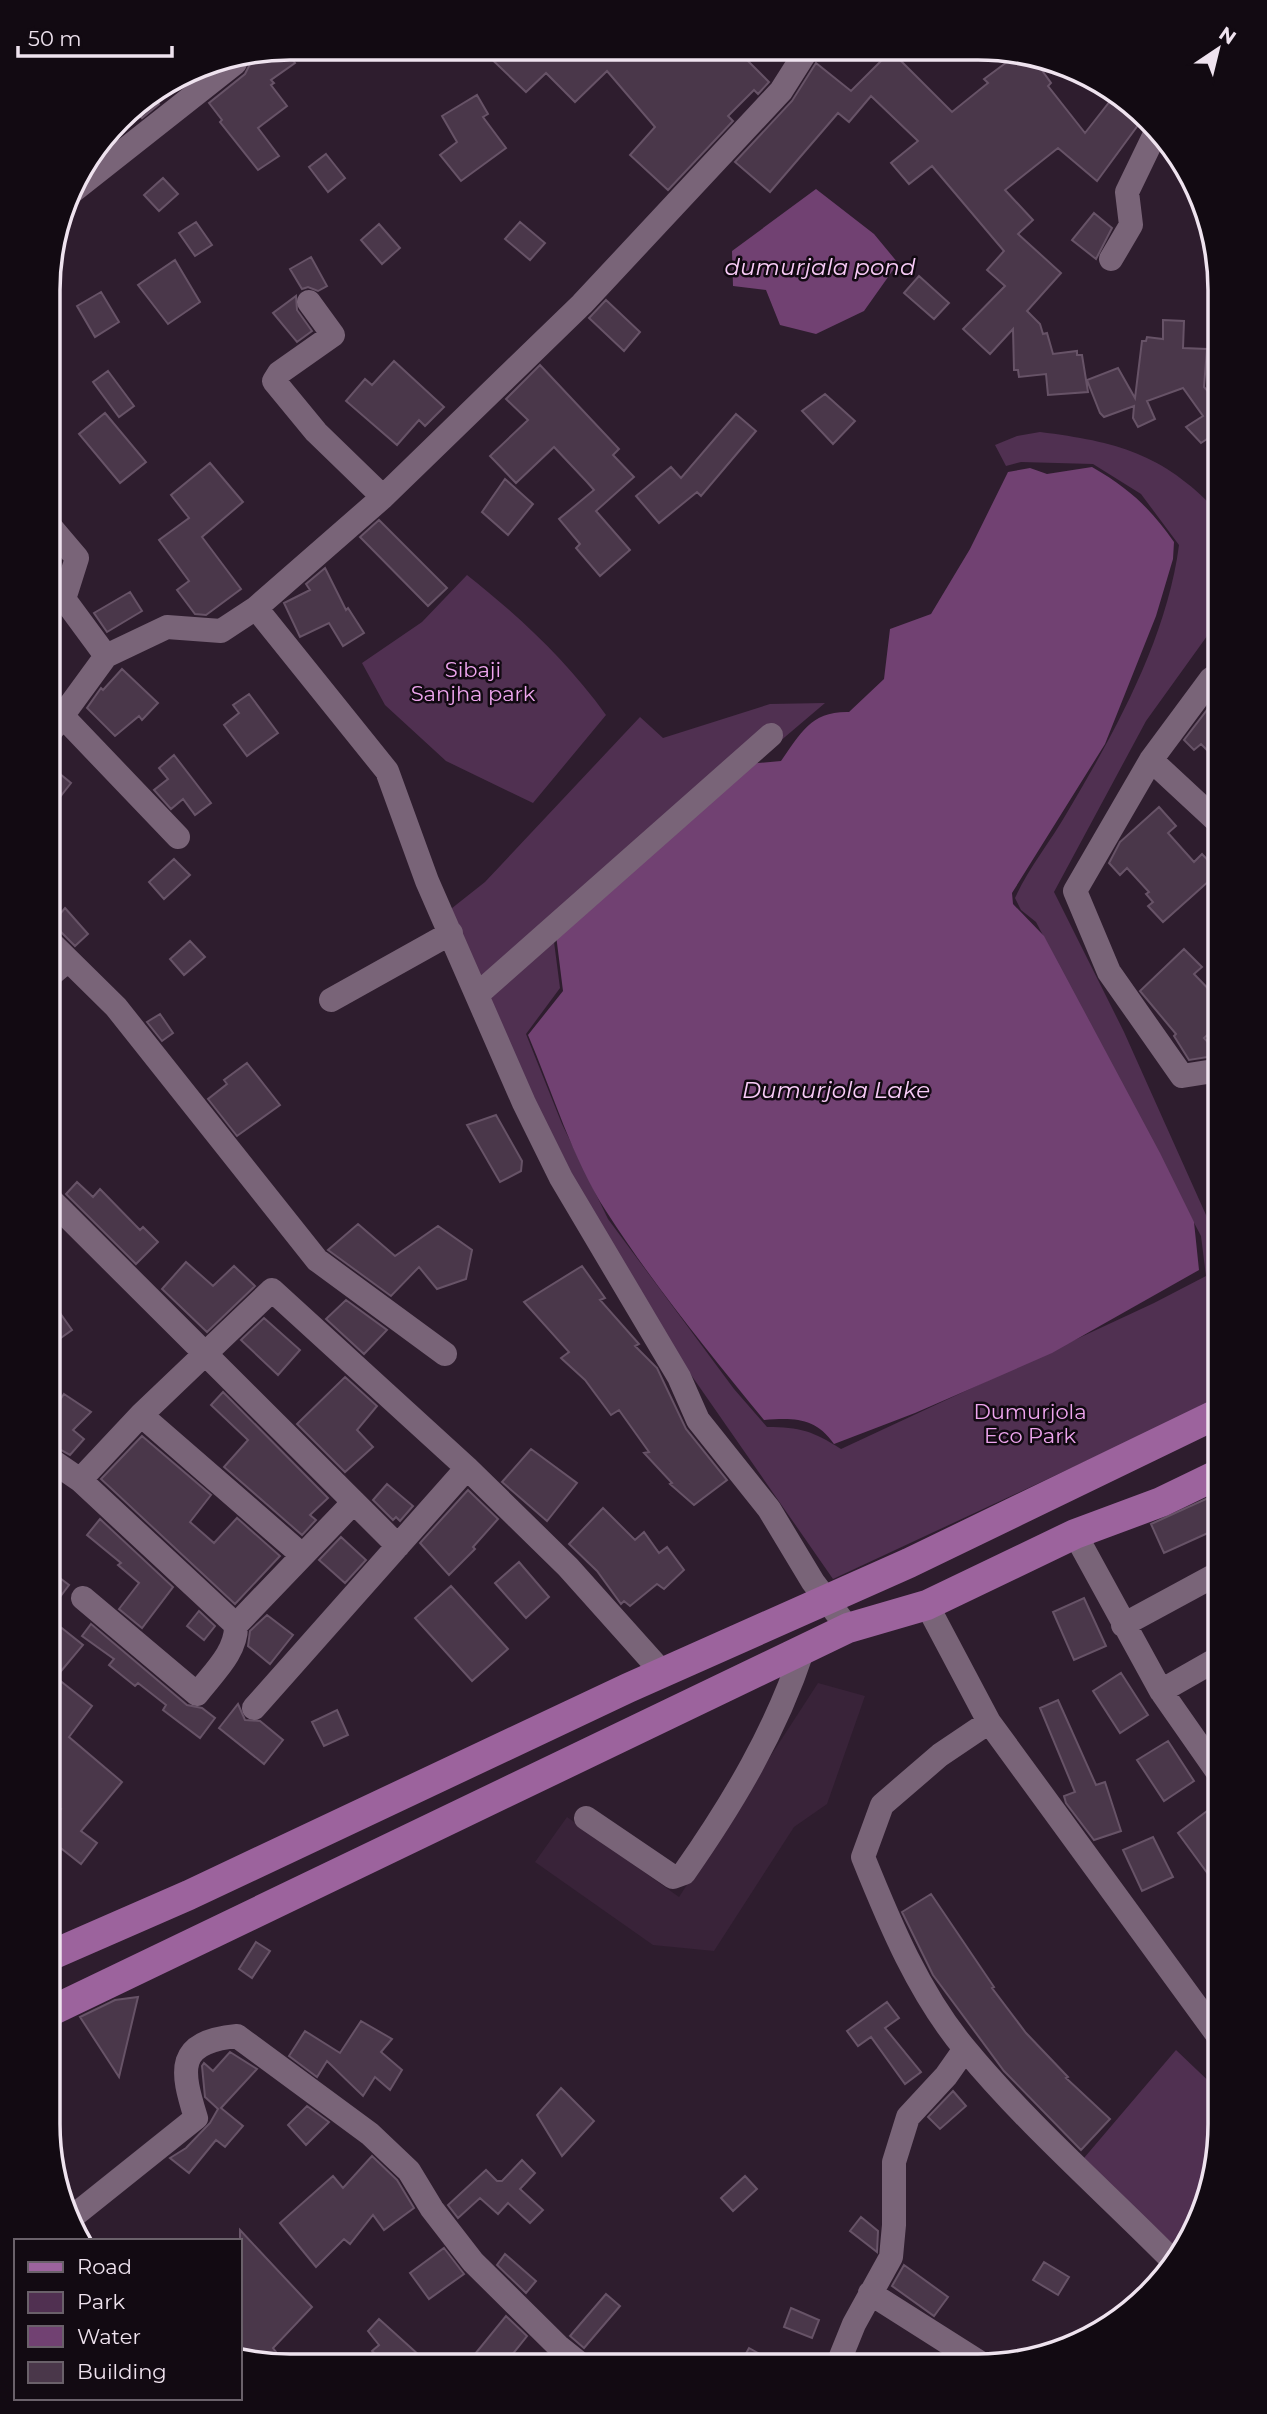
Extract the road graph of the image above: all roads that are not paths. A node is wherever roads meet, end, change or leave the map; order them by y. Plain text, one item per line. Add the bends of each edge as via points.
1 (801, 60) edge
2 (230, 67) edge
3 (1152, 140) edge
4 (87, 180) edge
5 (1111, 259) dead end
6 (309, 302) dead end
7 (383, 497) junction
8 (60, 538) edge
9 (256, 608) junction
10 (106, 656) junction
11 (1208, 683) edge
12 (60, 709) edge
13 (60, 724) edge
14 (772, 735) dead end
15 (1151, 760) junction
16 (1208, 813) edge
17 (178, 837) dead end
18 (451, 933) junction
19 (60, 952) edge
20 (68, 960) junction
21 (60, 967) edge
22 (478, 994) junction
23 (331, 1000) dead end
24 (1208, 1072) edge
25 (60, 1209) edge
26 (205, 1354) junction
27 (444, 1354) dead end
28 (141, 1415) junction
29 (1207, 1419) edge
30 (60, 1466) edge
31 (467, 1468) junction
32 (80, 1480) junction
33 (1207, 1480) edge
34 (353, 1503) junction
35 (1075, 1534) junction
36 (398, 1546) junction
37 (302, 1555) junction
38 (1207, 1579) edge
39 (83, 1598) dead end
40 (827, 1600) junction
41 (927, 1605) junction
42 (236, 1625) junction
43 (1123, 1625) junction
44 (848, 1628) junction
45 (803, 1649) junction
46 (1207, 1665) edge
47 (663, 1672) junction
48 (1161, 1691) junction
49 (254, 1707) dead end
50 (989, 1722) junction
51 (1207, 1757) edge
52 (586, 1818) dead end
53 (60, 1951) edge
54 (60, 2007) edge
55 (1207, 2021) edge
56 (965, 2049) junction
57 (78, 2213) edge
58 (1167, 2255) edge
59 (870, 2293) junction
60 (568, 2354) edge
61 (842, 2354) edge
62 (967, 2354) edge

1 - 7 street via 781,91 582,304
2 - 4 street
3 - 5 street via 1127,192 1130,225
6 - 7 street via 332,335 279,373 275,382 316,432
7 - 9 street
8 - 10 street via 77,558 64,599
9 - 10 street via 221,631 167,627
9 - 18 street via 387,771
10 - 12 street
11 - 15 street
13 - 17 street
14 - 22 street
15 - 16 street
15 - 24 street via 1075,891 1109,972 1182,1076
18 - 22 street
18 - 23 street
19 - 20 street
20 - 21 street
20 - 27 street via 116,1007 317,1260
22 - 40 street via 561,1178 679,1377 698,1420 769,1509
25 - 26 street
26 - 28 street
26 - 31 street via 272,1290
26 - 34 street
28 - 32 street
28 - 37 street
29 - 40 main road
30 - 32 street
31 - 36 street
31 - 47 street via 568,1567
32 - 42 street
33 - 35 main road
34 - 36 street
34 - 37 street
35 - 41 main road
35 - 43 street
36 - 49 street
37 - 42 street
38 - 43 street
39 - 42 street via 197,1694 237,1638
40 - 44 street
40 - 47 main road
41 - 44 main road
41 - 50 street
43 - 48 street
44 - 45 main road
45 - 52 street via 791,1685 741,1790 684,1873 673,1877
45 - 54 main road
46 - 48 street
47 - 53 main road
48 - 51 street
50 - 55 street
50 - 56 street via 940,1755 882,1805 863,1857 924,1988
56 - 58 street
56 - 59 street via 908,2117 894,2162 891,2257
57 - 60 street via 196,2118 183,2078 188,2058 211,2038 237,2036 370,2134 409,2171 473,2262
59 - 61 street
59 - 62 street

